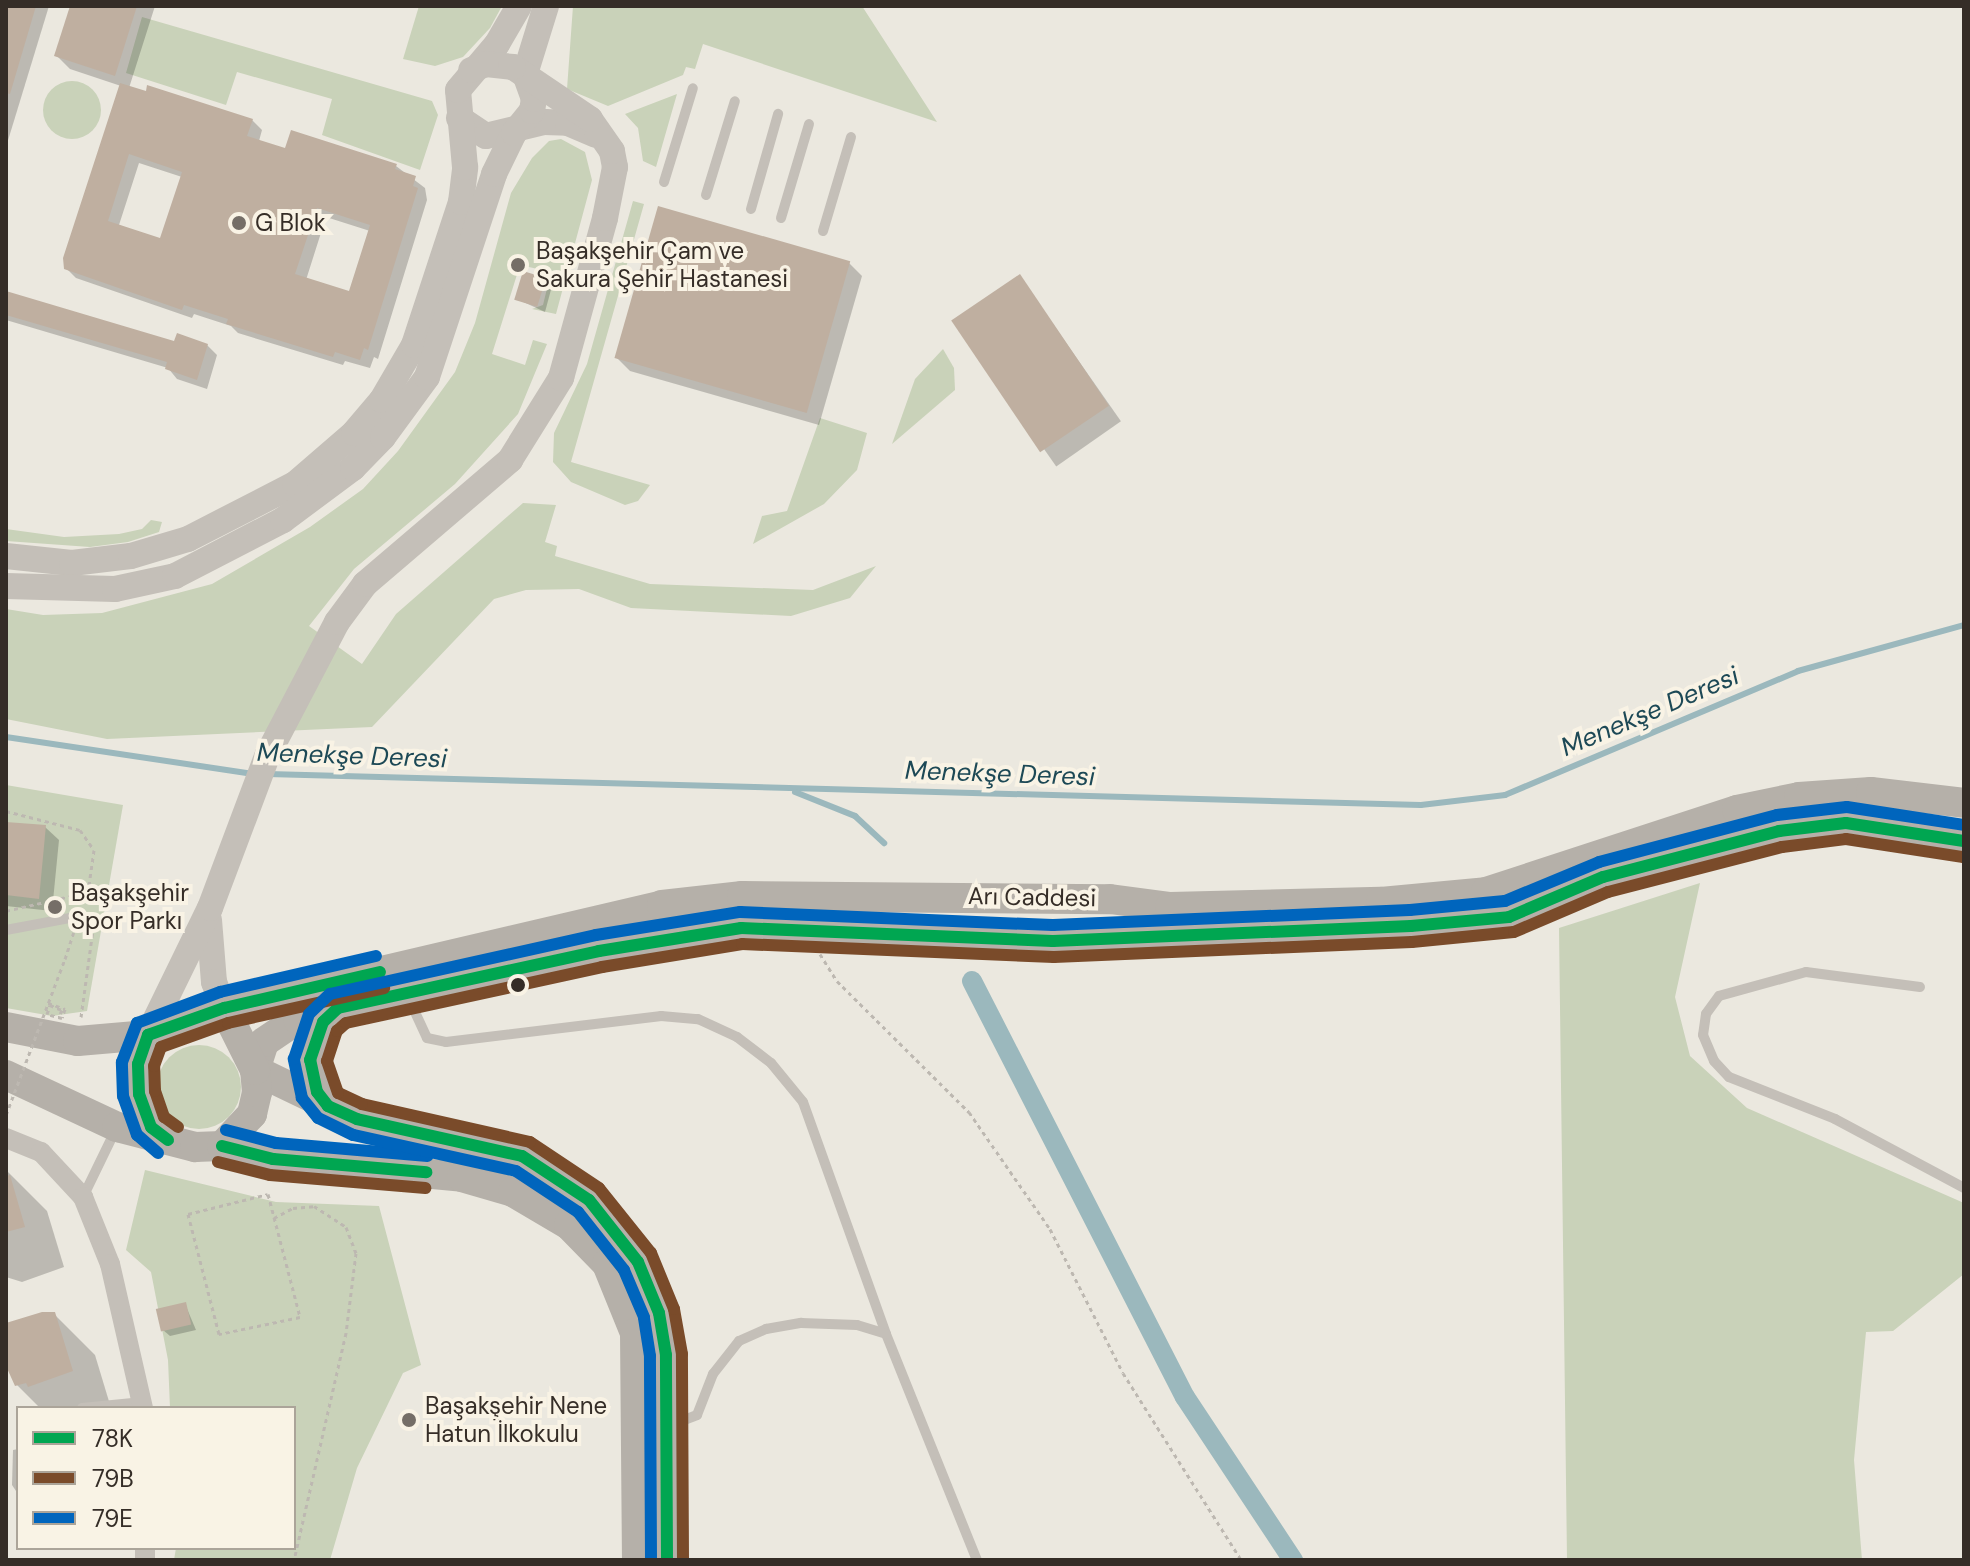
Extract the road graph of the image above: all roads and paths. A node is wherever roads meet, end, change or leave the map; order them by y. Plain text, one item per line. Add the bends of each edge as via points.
1 (519, 6) edge
2 (546, 6) edge
3 (471, 70) junction
4 (525, 74) junction
5 (693, 88) dead end
6 (735, 101) dead end
7 (778, 114) dead end
8 (459, 118) junction
9 (809, 124) dead end
10 (514, 133) junction
11 (851, 137) dead end
12 (605, 139) junction
13 (664, 182) dead end
14 (706, 195) dead end
15 (751, 209) dead end
16 (781, 218) dead end
17 (823, 231) dead end
18 (6, 556) edge
19 (6, 586) edge
20 (1964, 803) edge
21 (6, 811) edge
22 (1964, 841) edge
23 (85, 894) junction
24 (90, 906) dead end
25 (210, 908) junction
26 (6, 911) edge
27 (80, 916) dead end
28 (94, 918) dead end
29 (803, 928) junction
30 (6, 930) edge
31 (65, 959) dead end
32 (1920, 987) dead end
33 (407, 996) junction
34 (48, 1003) junction
35 (224, 1008) junction
36 (338, 1008) junction
37 (60, 1014) dead end
38 (6, 1027) edge
39 (148, 1035) junction
40 (78, 1041) junction
41 (255, 1070) junction
42 (6, 1075) edge
43 (328, 1106) junction
44 (6, 1115) edge
45 (117, 1127) junction
46 (6, 1138) edge
47 (168, 1140) junction
48 (222, 1146) junction
49 (1964, 1188) edge
50 (83, 1197) junction
51 (274, 1218) junction
52 (886, 1334) junction
53 (143, 1405) edge
54 (123, 1406) edge
55 (668, 1425) junction
56 (294, 1560) edge
57 (637, 1560) edge
58 (667, 1560) edge
59 (977, 1560) edge
60 (1241, 1560) edge

1 - 3 street via 497,44
2 - 4 street
3 - 4 street via 500,63
3 - 8 street via 458,90
4 - 10 street via 534,99 532,111
4 - 12 street via 590,119
5 - 13 lane
6 - 14 lane
7 - 15 lane
8 - 10 street via 477,134
8 - 18 street via 465,167 461,202 414,345 382,400 331,456 264,503 188,539 131,556 72,563
9 - 16 lane
10 - 12 street via 544,122 568,123
10 - 19 street via 487,192 427,377 353,468 283,520 175,576 115,589
11 - 17 lane
12 - 25 street via 615,167 605,218 576,333 548,405 510,460 365,584 337,622 268,754
20 - 35 main road, Arı Caddesi via 1871,792 1799,797 1737,810 1486,892 1381,902 1170,907 1110,899 742,896 662,905
21 - 23 path via 86,834 94,850 91,889
22 - 29 main road, Arı Caddesi via 1846,823 1779,831 1603,877 1509,917 1411,926 1053,941
23 - 24 path
23 - 26 path
25 - 35 street via 208,944
25 - 39 street
27 - 30 lane
28 - 40 path
29 - 33 main road, Arı Caddesi via 741,928 615,949
29 - 60 path via 837,981 969,1112 1041,1216 1123,1373
31 - 34 path, bridge
32 - 49 lane via 1806,972 1719,996 1706,1014 1703,1035 1714,1061 1729,1077 1835,1119
33 - 36 main road, Arı Caddesi
33 - 52 lane via 427,1038 446,1042 661,1016 698,1019 737,1037 771,1063 803,1102
34 - 37 path, bridge via 65,1009 62,1018 47,1014 50,1005 62,1010
34 - 44 path, bridge
35 - 39 main road, Arı Caddesi
35 - 41 main road
36 - 41 main road, Arı Caddesi via 279,1028 264,1042
36 - 43 main road via 323,1022 310,1060 317,1092
38 - 40 main road, Arı Caddesi
39 - 40 main road, Arı Caddesi
39 - 47 main road via 138,1064 139,1094 151,1127
41 - 43 main road
41 - 48 main road via 252,1114
42 - 45 main road
43 - 55 main road via 357,1119 522,1156 589,1200 614,1225 652,1290 666,1355
45 - 47 main road
45 - 50 lane
46 - 50 street via 41,1152
47 - 48 main road
48 - 57 main road via 273,1159 462,1177 513,1192 569,1225 607,1264 635,1333
50 - 53 street via 110,1264
51 - 51 path via 300,1317 219,1334 188,1214 268,1194
51 - 56 path via 293,1208 314,1206 346,1227 356,1253 346,1333
52 - 55 lane via 857,1325 801,1323 766,1329 739,1341 713,1374 697,1415 687,1423
52 - 59 lane
53 - 54 lane
55 - 58 main road

